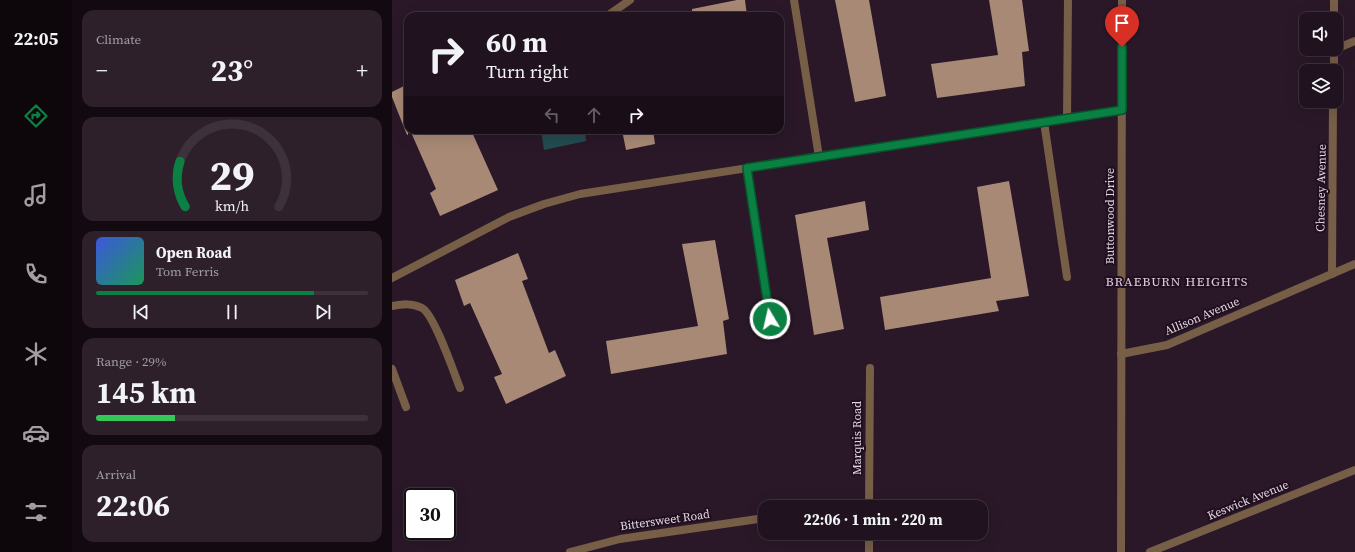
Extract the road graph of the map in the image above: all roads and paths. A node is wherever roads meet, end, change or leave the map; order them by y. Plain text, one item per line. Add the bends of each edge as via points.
1 (630, 0) edge
2 (794, 0) edge
3 (1068, 0) edge
4 (1122, 0) edge
5 (1334, 0) edge
6 (613, 12) edge
7 (1334, 12) edge
8 (1355, 41) edge
9 (1343, 46) edge
10 (1333, 108) edge
11 (1122, 110) junction
12 (1067, 118) junction
13 (1044, 122) junction
14 (819, 157) junction
15 (747, 168) junction
16 (1355, 264) edge
17 (1332, 274) junction
18 (1068, 277) dead end
19 (392, 278) edge
20 (392, 306) edge
21 (770, 319) dead end
22 (1121, 354) junction
23 (870, 368) dead end
24 (392, 370) edge
25 (460, 388) dead end
26 (406, 407) dead end
27 (1355, 470) edge
28 (869, 500) edge
29 (758, 519) edge
30 (869, 540) edge
31 (570, 552) edge
32 (869, 552) edge
33 (1120, 552) edge
34 (1150, 552) edge

1 - 6 street
2 - 14 street
3 - 12 street
4 - 11 street, Buttonwood Drive
5 - 7 street
8 - 9 street
10 - 17 street, Chesney Avenue
11 - 12 street
11 - 22 street, Buttonwood Drive
12 - 13 street
13 - 14 street
13 - 18 street
14 - 15 street
15 - 19 street via 580,194 544,204 509,217
15 - 21 street
16 - 17 street, Allison Avenue
17 - 22 street, Allison Avenue via 1167,345
20 - 25 street via 409,303 424,308 432,319
22 - 33 street, Buttonwood Drive
23 - 28 street, Marquis Road
24 - 26 street
27 - 34 street, Keswick Avenue
29 - 31 street, Bittersweet Road via 620,539
30 - 32 street

